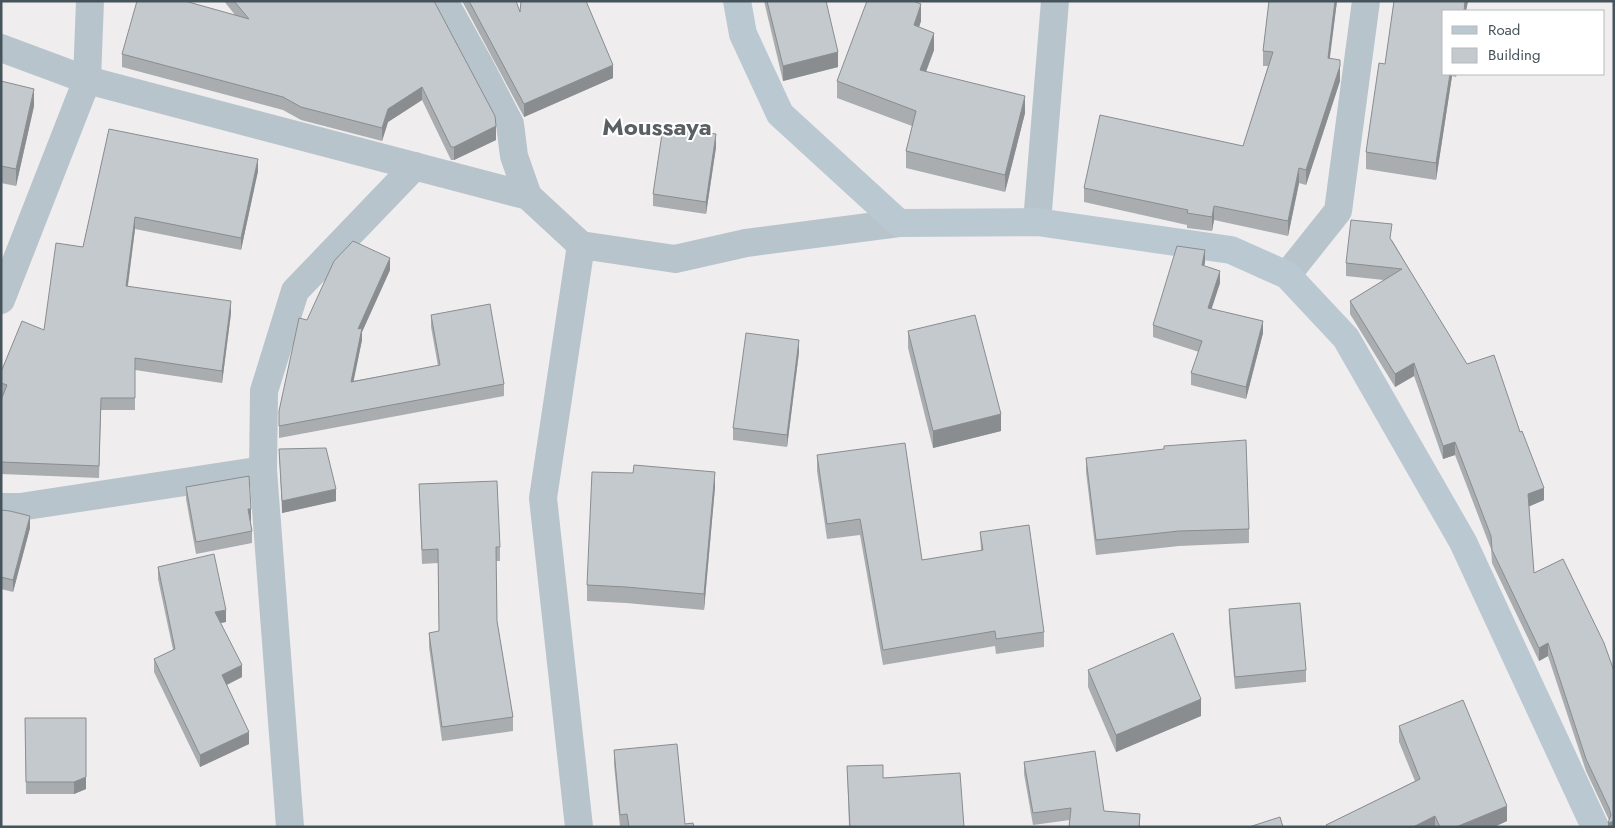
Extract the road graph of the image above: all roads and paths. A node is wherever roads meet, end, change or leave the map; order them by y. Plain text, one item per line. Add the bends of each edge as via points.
1 (90, 1) edge
2 (444, 1) edge
3 (737, 1) edge
4 (1055, 1) edge
5 (1366, 1) edge
6 (1, 48) edge
7 (87, 80) junction
8 (415, 166) junction
9 (528, 196) junction
10 (1037, 222) junction
11 (899, 223) junction
12 (581, 245) junction
13 (1286, 275) junction
14 (1, 300) edge
15 (263, 470) junction
16 (1, 507) edge
17 (290, 827) edge
18 (579, 827) edge
19 (1595, 827) edge

1 - 7 street
2 - 9 street via 510,124 514,156
3 - 11 main road via 743,34 780,114
4 - 10 street
5 - 13 street via 1338,211
6 - 7 street
7 - 8 street
7 - 14 street
8 - 9 street
8 - 15 street via 295,291 264,391
9 - 12 street
10 - 11 main road
10 - 13 main road via 1231,250
11 - 12 street via 746,243 675,259
12 - 18 street via 543,498
13 - 19 main road via 1346,338 1464,542
15 - 16 street via 29,506
15 - 17 street

